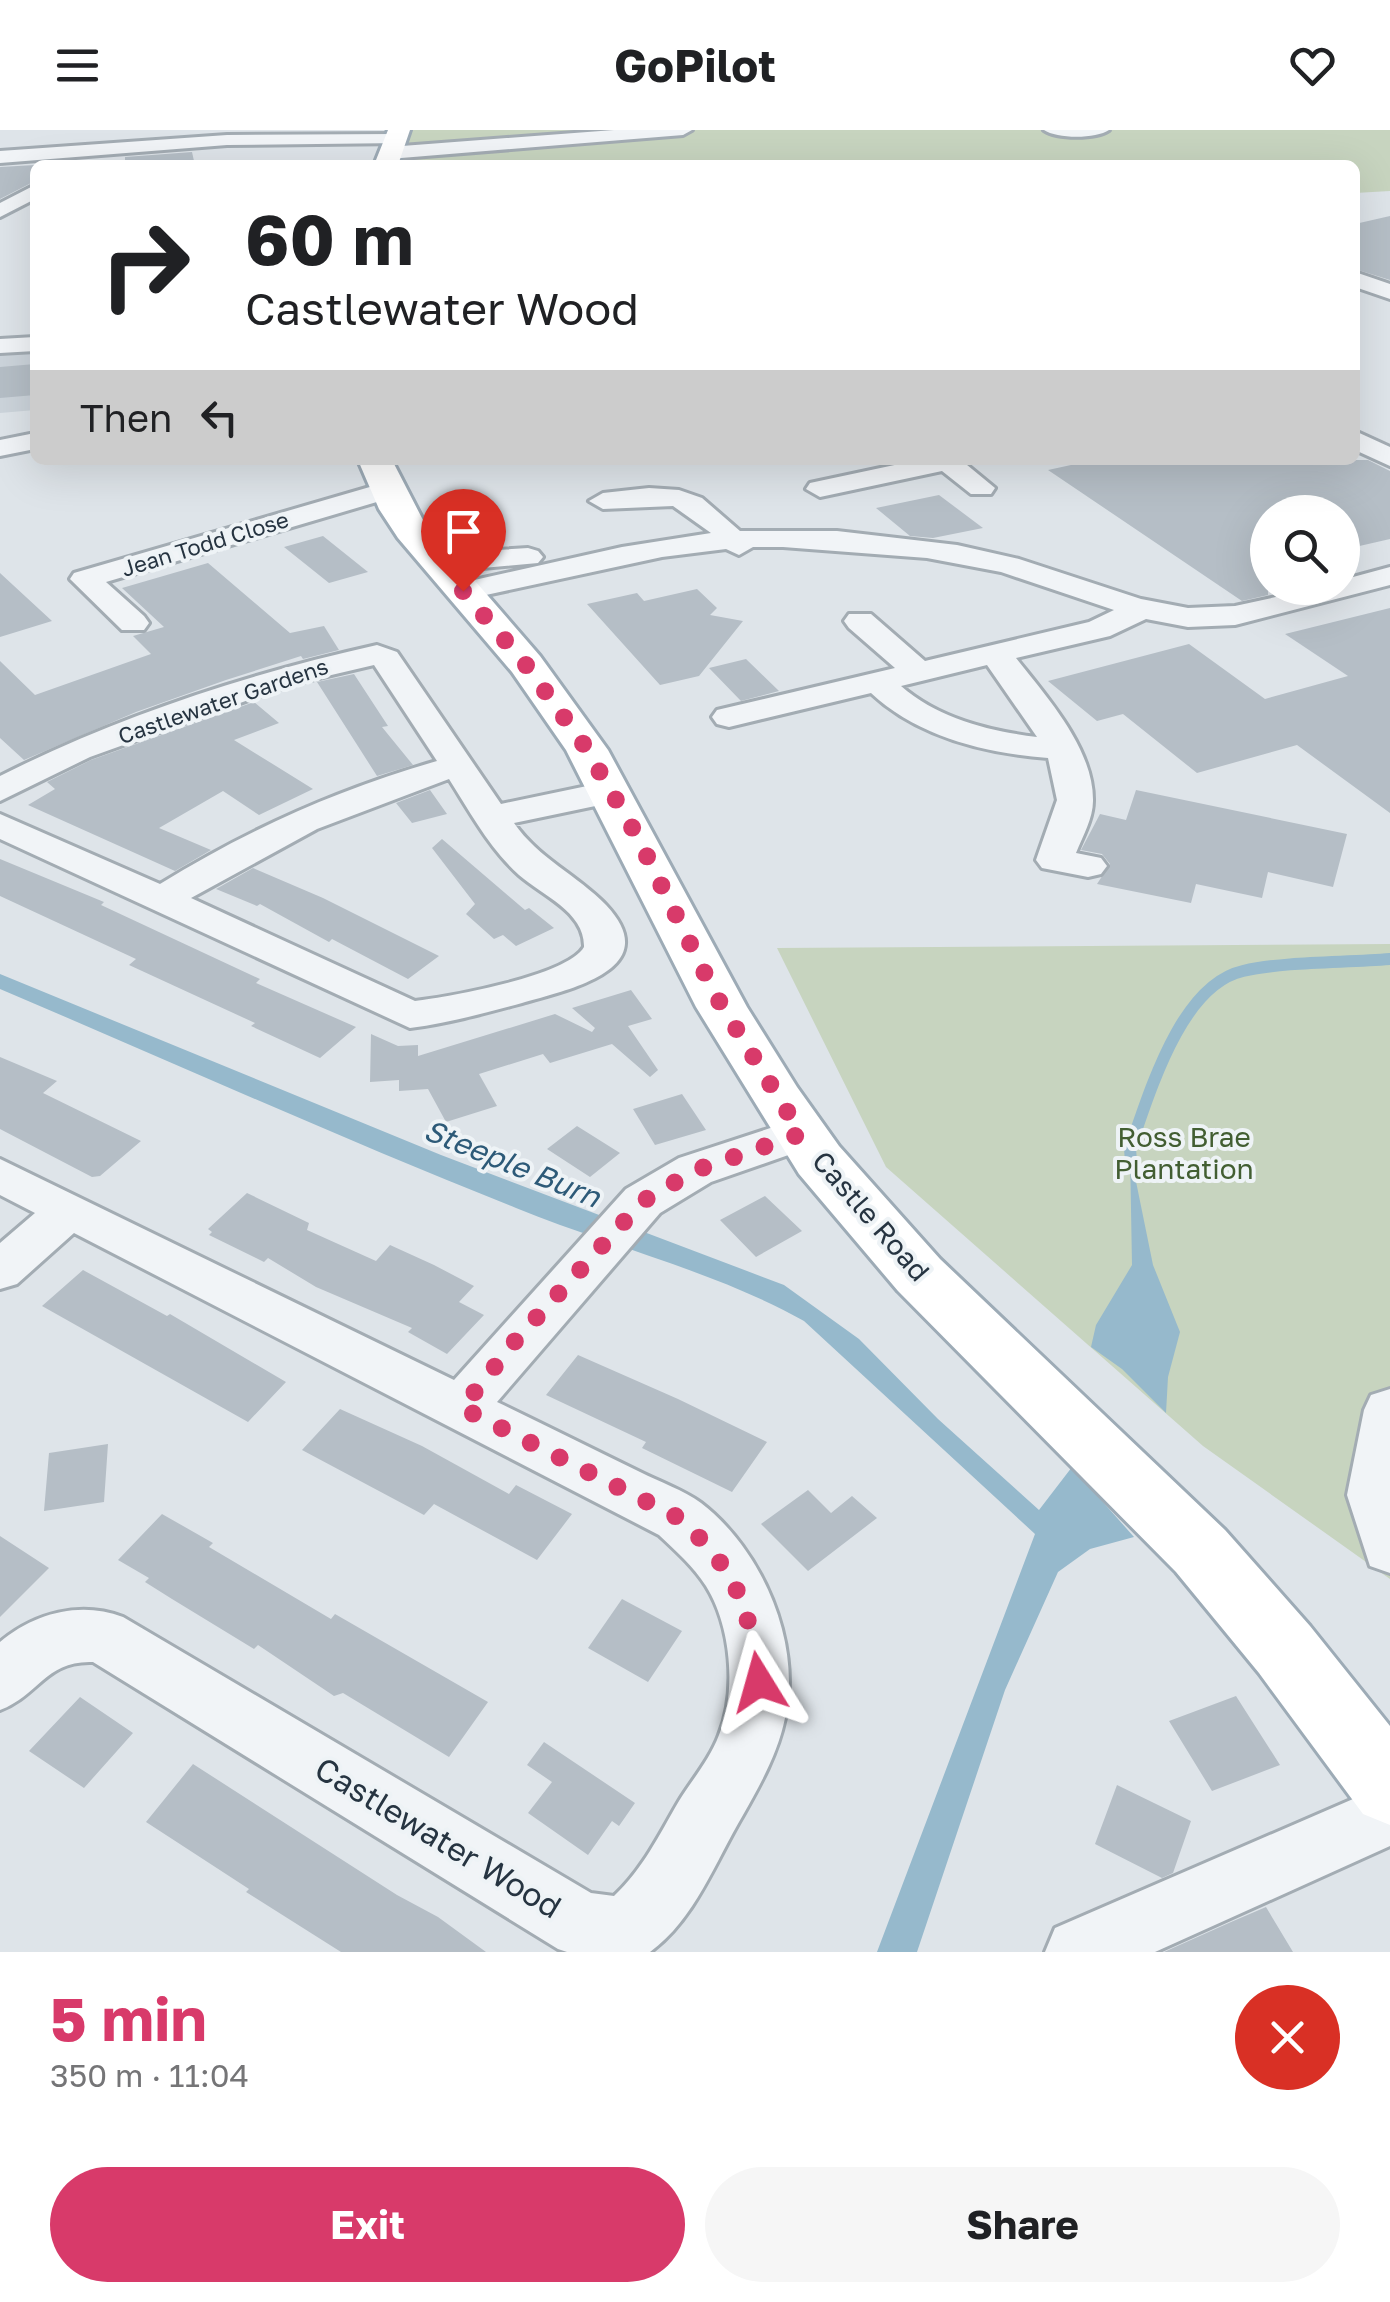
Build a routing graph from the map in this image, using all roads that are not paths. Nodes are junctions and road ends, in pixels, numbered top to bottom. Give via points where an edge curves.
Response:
1 (683, 130) edge
2 (1053, 130) edge
3 (1100, 130) edge
4 (219, 136) edge
5 (357, 142) edge
6 (392, 147) edge
7 (0, 157) edge
8 (455, 158) edge
9 (30, 194) edge
10 (0, 212) edge
11 (1360, 281) edge
12 (1390, 292) edge
13 (30, 344) edge
14 (0, 346) edge
15 (30, 420) edge
16 (0, 422) edge
17 (30, 442) edge
18 (1360, 442) edge
19 (0, 448) edge
20 (1390, 458) edge
21 (827, 465) edge
22 (933, 465) edge
23 (951, 465) edge
24 (381, 475) edge
25 (982, 488) dead end
26 (820, 489) junction
27 (603, 501) dead end
28 (755, 540) junction
29 (1390, 576) edge
30 (458, 586) junction
31 (1146, 608) junction
32 (860, 621) dead end
33 (133, 623) dead end
34 (996, 655) junction
35 (919, 672) junction
36 (877, 681) junction
37 (729, 716) dead end
38 (1059, 749) junction
39 (457, 766) junction
40 (0, 790) edge
41 (612, 792) junction
42 (492, 817) junction
43 (0, 826) edge
44 (1088, 866) dead end
45 (162, 900) junction
46 (801, 1134) junction
47 (0, 1175) edge
48 (70, 1210) junction
49 (0, 1271) edge
50 (462, 1408) junction
51 (1390, 1410) edge
52 (1390, 1549) edge
53 (0, 1682) edge
54 (1390, 1787) edge
55 (1390, 1814) edge
56 (1079, 1952) edge

1 - 8 street
2 - 3 street
4 - 5 street
4 - 7 street
5 - 6 street
6 - 8 street
9 - 10 street
11 - 12 street
13 - 14 street
15 - 16 street
17 - 19 street
18 - 20 street
21 - 26 street
22 - 26 street
23 - 25 street
24 - 30 main road, Castle Road via 411,530
24 - 33 street, Jean Todd Close via 85,580
26 - 28 street via 806,515
27 - 28 street via 677,496
28 - 30 street
28 - 30 street
28 - 31 street via 965,556
29 - 31 street via 1212,618
30 - 41 main road, Castle Road via 526,665
31 - 34 street via 1099,629
32 - 35 street
34 - 35 street
34 - 38 street
35 - 36 street
36 - 37 street
36 - 38 street via 939,723
38 - 44 street via 1074,774 1076,803 1054,860
39 - 40 street, Castlewater Gardens via 386,659 367,654 283,676 78,750
39 - 42 street, Castlewater Gardens
39 - 45 street via 344,802 222,860
41 - 42 street
41 - 46 main road, Castle Road via 694,956
42 - 45 street, Castlewater Gardens via 530,865 592,913 604,932 598,960 580,973 448,1010 410,1014
43 - 45 street, Castlewater Gardens
46 - 50 street via 696,1170 630,1213
46 - 54 main road, Castle Road via 960,1316 1173,1522 1278,1640
47 - 48 street, Castlewater Wood
48 - 49 street
48 - 50 street, Castlewater Wood
50 - 53 street, Castlewater Wood via 679,1518 714,1550 753,1633 759,1682 750,1738 663,1894 623,1931 582,1925 102,1636 70,1633 27,1653
51 - 52 street via 1374,1496
55 - 56 street

